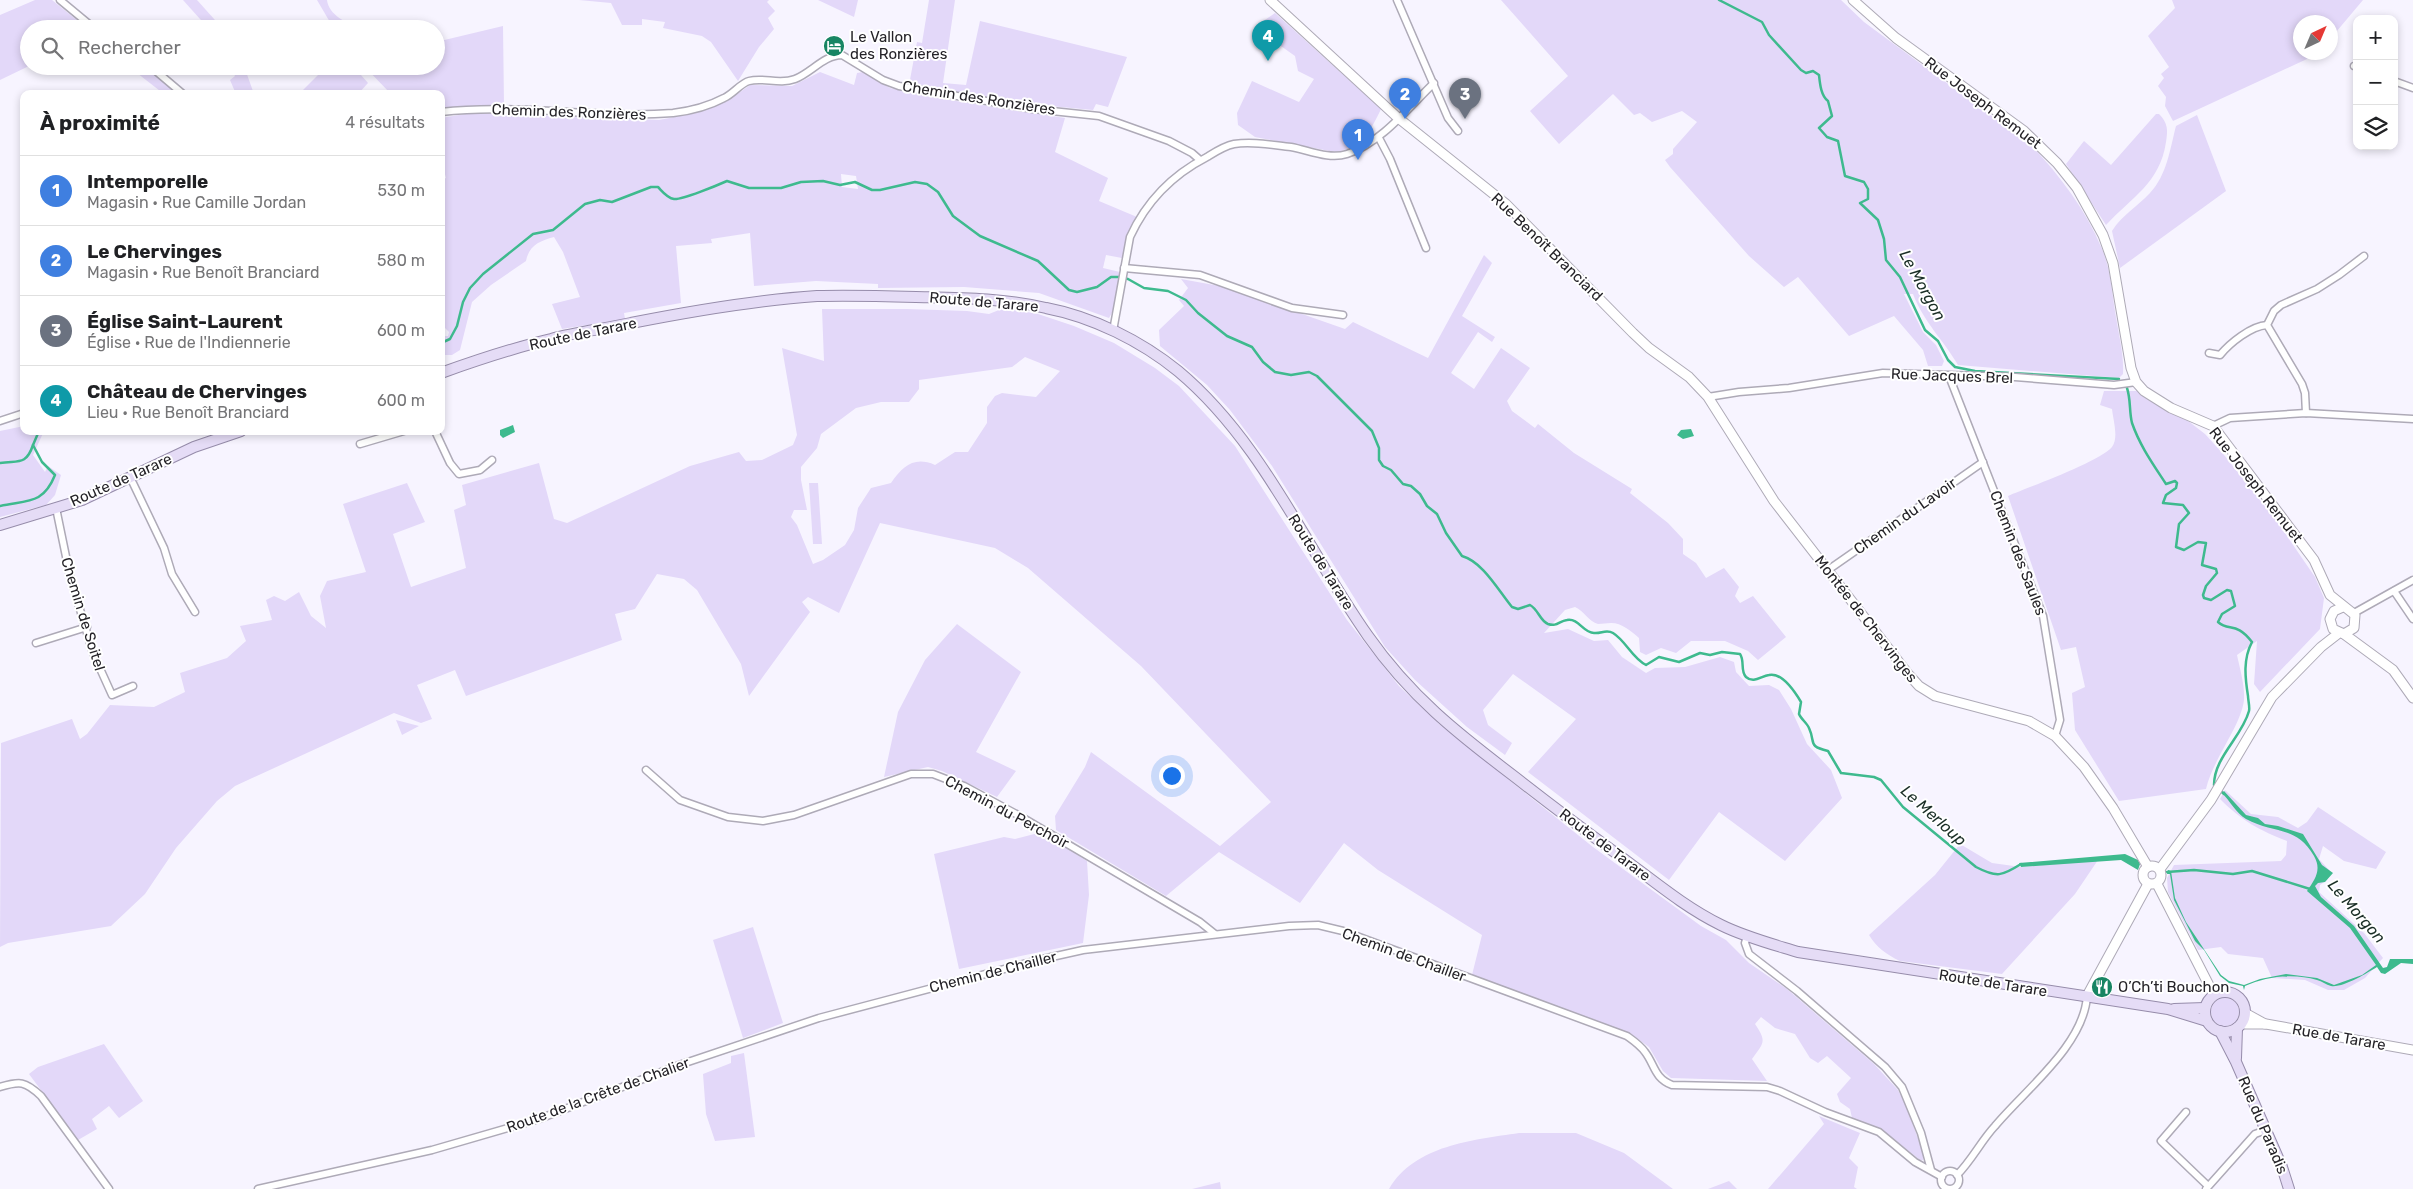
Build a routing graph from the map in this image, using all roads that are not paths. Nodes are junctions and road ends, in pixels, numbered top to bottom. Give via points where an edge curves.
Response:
1 (60, 0) edge
2 (1270, 0) edge
3 (1397, 0) edge
4 (1853, 0) edge
5 (84, 20) edge
6 (161, 75) edge
7 (2398, 82) edge
8 (1434, 83) junction
9 (2413, 88) edge
10 (178, 90) edge
11 (445, 112) edge
12 (1398, 117) junction
13 (1458, 131) dead end
14 (1379, 138) junction
15 (1200, 160) junction
16 (1426, 248) dead end
17 (2364, 256) dead end
18 (1123, 270) junction
19 (1342, 315) dead end
20 (2267, 325) junction
21 (1113, 331) junction
22 (2209, 353) dead end
23 (445, 372) edge
24 (1949, 376) junction
25 (2136, 382) junction
26 (1708, 397) junction
27 (2306, 413) junction
28 (20, 414) edge
29 (2413, 419) edge
30 (0, 421) edge
31 (2213, 426) junction
32 (229, 435) edge
33 (390, 435) edge
34 (437, 435) edge
35 (360, 444) dead end
36 (492, 460) dead end
37 (1983, 462) junction
38 (131, 479) junction
39 (56, 508) junction
40 (0, 525) edge
41 (1828, 570) junction
42 (2413, 580) edge
43 (2394, 592) junction
44 (2330, 595) junction
45 (2343, 607) junction
46 (195, 612) dead end
47 (2354, 612) junction
48 (2331, 616) junction
49 (2413, 619) edge
50 (2356, 624) junction
51 (86, 627) junction
52 (2342, 634) junction
53 (36, 643) dead end
54 (2320, 647) junction
55 (2370, 651) junction
56 (133, 686) dead end
57 (2413, 698) edge
58 (2055, 736) junction
59 (646, 770) dead end
60 (2148, 867) junction
61 (2160, 869) junction
62 (2153, 884) junction
63 (1216, 934) junction
64 (1747, 936) junction
65 (2214, 995) junction
66 (2087, 996) junction
67 (2205, 1008) junction
68 (2168, 1009) junction
69 (2245, 1013) junction
70 (819, 1018) joint
71 (2207, 1021) junction
72 (2266, 1024) junction
73 (2239, 1026) junction
74 (2220, 1031) junction
75 (2413, 1050) edge
76 (2236, 1062) junction
77 (0, 1087) edge
78 (2186, 1112) dead end
79 (2266, 1130) junction
80 (1931, 1170) junction
81 (1957, 1175) junction
82 (1942, 1177) junction
83 (1942, 1187) edge
84 (2207, 1187) edge
85 (1958, 1188) edge
86 (109, 1189) edge
87 (258, 1189) edge
88 (2289, 1189) edge

1 - 5 street
2 - 12 street, Rue Benoît Branciard
3 - 8 street
4 - 25 street, Rue Joseph Remuet via 1896,38 2024,131 2057,162 2077,188 2103,235 2113,263
6 - 10 street
7 - 9 street
8 - 12 street
8 - 13 street via 1448,118
11 - 15 street, Chemin des Ronzières via 482,109 673,113 724,98 746,81 785,82 796,79 829,58 842,55 899,86 1033,110 1099,116 1169,141
12 - 14 street
12 - 26 street, Rue Benoît Branciard via 1506,204 1633,333 1689,376
14 - 15 street via 1337,156 1249,142 1222,148
14 - 16 street
15 - 18 street via 1177,174 1144,212 1130,238
17 - 20 street via 2317,289 2281,305
18 - 19 street via 1200,275 1292,308
18 - 21 street
20 - 22 street via 2260,325 2220,354
20 - 27 street via 2302,384
21 - 23 main road, Route de Tarare via 1045,307 992,300 818,296 765,300 563,336
21 - 64 main road, Route de Tarare via 1160,358 1218,410 1245,443 1386,662 1426,706 1584,830 1694,910
24 - 25 street, Rue Jacques Brel via 2114,385
24 - 26 street, Rue Jacques Brel via 1883,373
24 - 37 street, Chemin des Saules
25 - 31 street, Rue Joseph Remuet via 2171,408
26 - 41 street, Montée de Chervinges via 1774,501
27 - 29 street
27 - 31 street via 2230,418
28 - 30 street
31 - 44 street, Rue Joseph Remuet via 2314,560
32 - 38 main road, Route de Tarare via 194,447
33 - 35 street
34 - 36 street via 459,474 480,470
37 - 41 street, Chemin du Lavoir
37 - 58 street, Chemin des Saules via 2043,616 2060,720
38 - 39 main road, Route de Tarare
38 - 46 street via 164,548 172,574
39 - 40 main road, Route de Tarare
39 - 51 street, Chemin de Soitel via 70,576
41 - 58 street, Montée de Chervinges via 1895,658 1924,689 1954,702 2029,722
42 - 43 street
43 - 47 street
43 - 49 street
44 - 45 street, Rue Joseph Remuet
44 - 48 street
45 - 47 street
45 - 48 street
47 - 50 street
48 - 52 street via 2332,629
48 - 54 street
50 - 52 street via 2352,631
50 - 55 street
51 - 53 street
51 - 56 street, Chemin de Soitel via 93,653 112,695
52 - 54 street
52 - 55 street
54 - 61 street via 2272,696 2211,800
55 - 57 street via 2393,670
58 - 60 street, Montée de Chervinges via 2084,766
59 - 63 street, Chemin du Perchoir via 680,800 728,818 763,821 794,815 911,774 933,774 964,786 1039,827
60 - 61 street
60 - 62 street via 2143,876
61 - 62 street via 2162,876
62 - 65 street
62 - 66 street
63 - 70 street, Chemin de Chailler via 1083,950
63 - 80 street, Chemin de Chailler via 1318,925 1342,931 1626,1036 1645,1050 1653,1070 1664,1082 1672,1085 1767,1087 1780,1091 1879,1132 1915,1162
64 - 66 main road, Route de Tarare via 1798,952
64 - 80 street via 1745,943 1749,954 1885,1067 1902,1087 1921,1132
65 - 67 main road
65 - 69 main road via 2222,992 2233,994 2241,1001
66 - 68 main road, Route de Tarare
66 - 81 street via 2067,1047 2018,1098
67 - 68 main road, Route de Tarare
67 - 71 main road
68 - 71 main road, Route de Tarare
69 - 72 street, Rue de Tarare
69 - 73 main road
70 - 87 street, Route de la Crête de Chalier via 682,1064 540,1119 432,1150
71 - 74 main road
72 - 73 street, Rue de Tarare
72 - 75 street, Rue de Tarare
73 - 74 main road via 2231,1031
73 - 76 main road, Rue du Paradis
74 - 76 main road, Rue du Paradis
76 - 79 main road, Rue du Paradis
77 - 86 street via 20,1082 41,1096
78 - 84 street via 2161,1141
79 - 84 street via 2255,1134
79 - 88 main road, Rue du Paradis
80 - 82 street, Chemin de Chailler
81 - 82 street via 1951,1171
81 - 85 street
82 - 83 street
83 - 85 street

